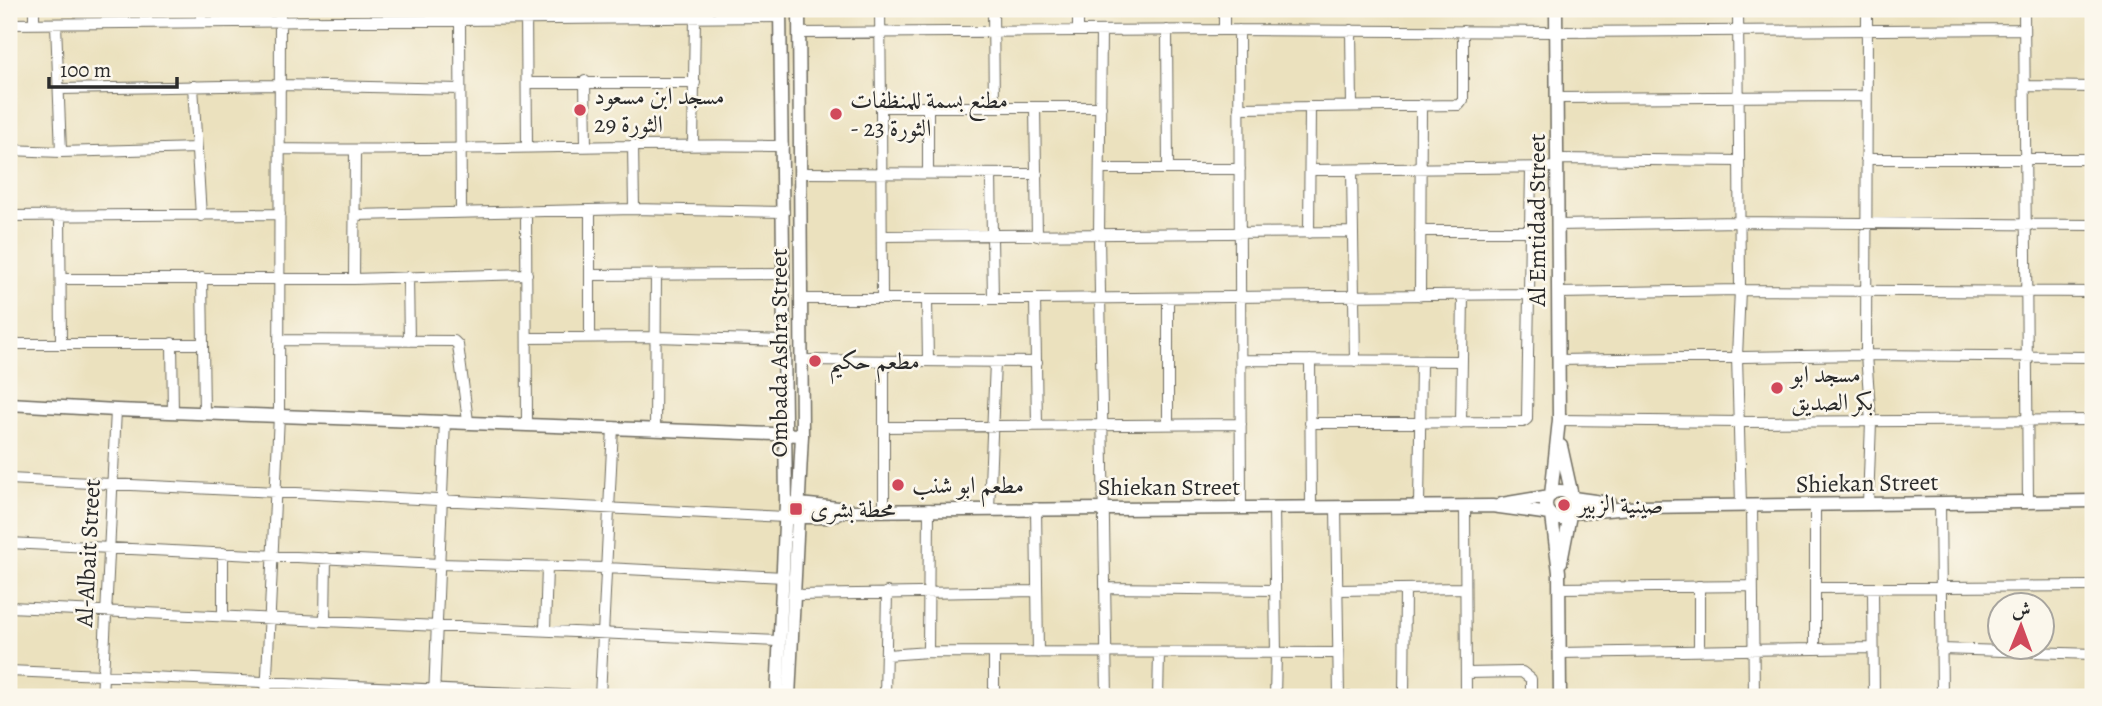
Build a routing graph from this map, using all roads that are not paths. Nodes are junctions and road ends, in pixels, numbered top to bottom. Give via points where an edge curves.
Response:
1 (34, 9) edge
2 (201, 9) edge
3 (280, 9) edge
4 (352, 9) edge
5 (799, 9) edge
6 (880, 9) edge
7 (993, 9) edge
8 (1078, 9) edge
9 (1224, 9) edge
10 (1556, 9) edge
11 (1738, 9) edge
12 (1867, 9) edge
13 (2024, 9) edge
14 (780, 13) edge
15 (526, 14) edge
16 (591, 14) edge
17 (695, 18) junction
18 (280, 21) junction
19 (460, 21) junction
20 (201, 22) junction
21 (352, 22) junction
22 (9, 24) edge
23 (34, 24) junction
24 (56, 24) junction
25 (2024, 29) junction
26 (1167, 30) junction
27 (1224, 30) junction
28 (1239, 30) junction
29 (1351, 30) junction
30 (1867, 30) junction
31 (1078, 31) junction
32 (1101, 31) junction
33 (1738, 31) junction
34 (993, 32) junction
35 (1463, 32) junction
36 (1556, 32) junction
37 (799, 33) junction
38 (880, 33) junction
39 (585, 81) junction
40 (527, 83) junction
41 (695, 83) junction
42 (280, 85) junction
43 (193, 86) junction
44 (2025, 86) junction
45 (2093, 87) edge
46 (60, 89) junction
47 (460, 89) junction
48 (1866, 96) junction
49 (1739, 97) junction
50 (1557, 99) junction
51 (1421, 105) junction
52 (1352, 106) junction
53 (881, 107) junction
54 (928, 107) junction
55 (994, 107) junction
56 (1035, 107) junction
57 (1101, 107) junction
58 (1310, 107) junction
59 (1239, 108) junction
60 (693, 144) junction
61 (633, 145) junction
62 (586, 146) junction
63 (783, 146) junction
64 (527, 147) junction
65 (197, 148) junction
66 (461, 148) junction
67 (279, 149) junction
68 (9, 150) edge
69 (355, 150) junction
70 (61, 152) junction
71 (1866, 159) junction
72 (2024, 159) junction
73 (2093, 159) edge
74 (1740, 161) junction
75 (1558, 163) junction
76 (1168, 168) junction
77 (1531, 168) junction
78 (1100, 169) junction
79 (1240, 169) junction
80 (1420, 169) junction
81 (1310, 170) junction
82 (1352, 170) junction
83 (801, 173) junction
84 (881, 173) junction
85 (928, 173) junction
86 (991, 174) junction
87 (1037, 174) junction
88 (783, 191) junction
89 (800, 191) junction
90 (634, 209) junction
91 (526, 211) junction
92 (590, 211) junction
93 (783, 212) junction
94 (461, 213) junction
95 (279, 214) junction
96 (355, 215) junction
97 (9, 216) edge
98 (60, 216) junction
99 (201, 216) junction
100 (1740, 222) junction
101 (1865, 223) junction
102 (2027, 224) junction
103 (1557, 225) junction
104 (2093, 225) edge
105 (1420, 231) junction
106 (1530, 231) junction
107 (1352, 232) junction
108 (1240, 233) junction
109 (1309, 233) junction
110 (1099, 234) junction
111 (882, 236) junction
112 (992, 236) junction
113 (1037, 236) junction
114 (527, 274) junction
115 (656, 274) junction
116 (784, 274) junction
117 (590, 275) junction
118 (408, 277) junction
119 (202, 278) junction
120 (61, 279) junction
121 (279, 279) junction
122 (354, 279) junction
123 (1740, 290) junction
124 (1866, 290) junction
125 (2026, 292) junction
126 (2093, 292) edge
127 (1558, 293) junction
128 (1530, 294) junction
129 (1463, 295) junction
130 (1420, 296) junction
131 (1240, 297) junction
132 (1353, 297) junction
133 (882, 298) junction
134 (1101, 298) junction
135 (1168, 298) junction
136 (800, 299) junction
137 (993, 299) junction
138 (1035, 299) junction
139 (928, 300) junction
140 (590, 337) junction
141 (657, 337) junction
142 (527, 338) junction
143 (279, 340) junction
144 (409, 341) junction
145 (784, 341) junction
146 (61, 343) junction
147 (172, 343) junction
148 (9, 344) edge
149 (202, 344) junction
150 (1866, 355) junction
151 (1737, 356) junction
152 (2093, 356) edge
153 (2026, 358) junction
154 (802, 360) junction
155 (1241, 360) junction
156 (1310, 360) junction
157 (1558, 360) junction
158 (884, 361) junction
159 (928, 361) junction
160 (1355, 361) junction
161 (1462, 361) junction
162 (995, 362) junction
163 (1037, 362) junction
164 (1420, 362) junction
165 (9, 404) edge
166 (116, 410) junction
167 (173, 412) junction
168 (204, 413) junction
169 (279, 415) junction
170 (445, 420) junction
171 (2093, 420) edge
172 (468, 421) junction
173 (2028, 421) junction
174 (1739, 422) junction
175 (1871, 422) junction
176 (1310, 423) junction
177 (1420, 423) junction
178 (1461, 423) junction
179 (527, 424) junction
180 (1241, 424) junction
181 (1168, 425) junction
182 (1037, 426) junction
183 (1103, 426) junction
184 (1559, 426) junction
185 (613, 427) junction
186 (884, 427) junction
187 (993, 427) junction
188 (655, 429) junction
189 (785, 435) junction
190 (802, 435) junction
191 (9, 479) edge
192 (112, 484) junction
193 (276, 492) junction
194 (1550, 495) junction
195 (1572, 497) junction
196 (442, 500) junction
197 (2093, 501) edge
198 (2028, 502) junction
199 (786, 503) junction
200 (1868, 503) junction
201 (1940, 503) junction
202 (1815, 504) junction
203 (1746, 505) junction
204 (1419, 506) junction
205 (1465, 506) junction
206 (1492, 506) junction
207 (1241, 507) junction
208 (1274, 507) junction
209 (1311, 507) junction
210 (1336, 507) junction
211 (1641, 507) junction
212 (610, 508) junction
213 (1036, 508) junction
214 (1105, 508) junction
215 (884, 509) junction
216 (929, 509) junction
217 (989, 509) junction
218 (799, 510) junction
219 (1571, 514) junction
220 (1551, 515) junction
221 (785, 517) junction
222 (9, 543) edge
223 (109, 547) junction
224 (223, 554) junction
225 (273, 556) junction
226 (326, 558) junction
227 (439, 564) junction
228 (547, 567) junction
229 (606, 568) junction
230 (1559, 572) junction
231 (784, 577) junction
232 (1699, 586) junction
233 (1752, 586) junction
234 (2093, 586) edge
235 (1106, 588) junction
236 (1465, 588) junction
237 (1559, 588) junction
238 (1816, 588) junction
239 (1873, 588) junction
240 (1941, 588) junction
241 (1405, 589) junction
242 (1275, 590) junction
243 (1338, 590) junction
244 (1036, 591) junction
245 (887, 592) junction
246 (929, 592) junction
247 (796, 595) junction
248 (9, 607) edge
249 (106, 611) junction
250 (222, 616) junction
251 (269, 618) junction
252 (325, 621) junction
253 (436, 626) junction
254 (545, 630) junction
255 (603, 633) junction
256 (779, 641) junction
257 (1873, 648) junction
258 (1815, 649) junction
259 (1941, 649) junction
260 (1753, 650) junction
261 (1699, 651) junction
262 (928, 652) junction
263 (994, 653) junction
264 (1038, 653) junction
265 (1106, 653) junction
266 (1159, 653) junction
267 (1276, 653) junction
268 (1338, 653) junction
269 (1559, 653) junction
270 (887, 654) junction
271 (2093, 654) edge
272 (9, 671) edge
273 (1466, 673) junction
274 (102, 675) junction
275 (266, 682) junction
276 (434, 694) edge
277 (102, 697) edge
278 (266, 697) edge
279 (600, 697) edge
280 (607, 697) edge
281 (777, 697) edge
282 (789, 697) edge
283 (886, 697) edge
284 (994, 697) edge
285 (1107, 697) edge
286 (1158, 697) edge
287 (1275, 697) edge
288 (1339, 697) edge
289 (1466, 697) edge
290 (1531, 697) edge
291 (1560, 697) edge
292 (1754, 697) edge
293 (1874, 697) edge
294 (1942, 697) edge

1 - 23 street
2 - 20 street
3 - 18 street
4 - 21 street
5 - 37 street, Ombada Ashra Street
6 - 38 street
7 - 34 street
8 - 31 street
9 - 27 street
10 - 36 street, Al Emtidad Street
11 - 33 street
12 - 30 street
13 - 25 street
14 - 17 street
14 - 63 street, Ombada Ashra Street
15 - 16 street
15 - 19 street
15 - 40 street
16 - 17 street
17 - 41 street
18 - 20 street
18 - 21 street
18 - 42 street
19 - 21 street
19 - 47 street
20 - 24 street
22 - 23 street
23 - 24 street
24 - 46 street
25 - 30 street
25 - 44 street
26 - 27 street
26 - 32 street
26 - 76 street
27 - 28 street
28 - 29 street
28 - 59 street
29 - 35 street
29 - 52 street
30 - 33 street
30 - 48 street
31 - 32 street
31 - 34 street
32 - 57 street
33 - 36 street
33 - 49 street
34 - 38 street
34 - 55 street
35 - 36 street
35 - 51 street via 1462,103
36 - 50 street, Al Emtidad Street
37 - 38 street
37 - 83 street, Ombada Ashra Street
38 - 53 street
39 - 40 street
39 - 41 street
39 - 62 street
40 - 64 street
41 - 60 street
42 - 43 street
42 - 47 street
42 - 67 street
43 - 46 street
43 - 65 street
44 - 45 street
44 - 72 street
46 - 70 street
47 - 66 street
48 - 49 street
48 - 71 street
49 - 50 street
49 - 74 street
50 - 75 street, Al Emtidad Street
51 - 52 street
51 - 80 street
52 - 58 street
53 - 54 street
53 - 84 street
54 - 55 street
54 - 85 street
55 - 56 street
56 - 57 street
56 - 87 street
57 - 78 street
58 - 59 street
58 - 81 street
59 - 79 street
60 - 61 street
60 - 63 street
61 - 62 street
61 - 90 street
62 - 64 street
63 - 88 street, Ombada Ashra Street
64 - 66 street
65 - 70 street
65 - 99 street
66 - 69 street
66 - 94 street
67 - 69 street
67 - 95 street
68 - 70 street
69 - 96 street
71 - 72 street
71 - 101 street
72 - 73 street
72 - 102 street
74 - 75 street
74 - 100 street
75 - 77 street
75 - 103 street, Al Emtidad Street
76 - 78 street
76 - 79 street
77 - 80 street
77 - 106 street
78 - 110 street
79 - 108 street
80 - 82 street
80 - 105 street
81 - 82 street
81 - 109 street
82 - 107 street
83 - 84 street
83 - 89 street, Ombada Ashra Street
84 - 85 street
84 - 111 street
85 - 86 street
86 - 87 street
86 - 112 street
87 - 113 street
88 - 89 street
88 - 93 street, Ombada Ashra Street
89 - 136 street, Ombada Ashra Street
90 - 92 street
90 - 93 street
91 - 92 street
91 - 94 street
91 - 114 street
92 - 117 street
93 - 116 street, Ombada Ashra Street
94 - 96 street
95 - 99 street
95 - 121 street
96 - 122 street
97 - 98 street
98 - 99 street
98 - 120 street
100 - 101 street
100 - 103 street
100 - 123 street
101 - 102 street
101 - 124 street
102 - 104 street
102 - 125 street
103 - 127 street, Al Emtidad Street
105 - 106 street
105 - 130 street
106 - 128 street
107 - 109 street
107 - 132 street
108 - 109 street
108 - 110 street
108 - 131 street
110 - 113 street
110 - 134 street
111 - 112 street
111 - 133 street
112 - 113 street
112 - 137 street
114 - 118 street
114 - 142 street
115 - 116 street
115 - 117 street
115 - 141 street
116 - 145 street, Ombada Ashra Street
117 - 140 street
118 - 122 street
118 - 144 street
119 - 120 street
119 - 121 street
119 - 149 street
120 - 146 street
121 - 122 street
121 - 143 street
123 - 124 street
123 - 127 street
123 - 151 street
124 - 125 street
124 - 150 street
125 - 126 street
125 - 153 street
127 - 157 street, Al Emtidad Street
128 - 129 street
128 - 178 street via 1527,419
129 - 130 street
129 - 161 street
130 - 132 street
131 - 132 street
131 - 135 street
131 - 155 street
132 - 160 street
133 - 136 street
133 - 139 street
134 - 135 street
134 - 138 street
134 - 183 street
135 - 181 street
136 - 154 street, Ombada Ashra Street
137 - 138 street
137 - 139 street
138 - 163 street
139 - 159 street
140 - 141 street
140 - 142 street
141 - 145 street
141 - 188 street
142 - 179 street
143 - 144 street
143 - 169 street
144 - 172 street via 454,341 458,345
145 - 189 street, Ombada Ashra Street
146 - 147 street
146 - 148 street
147 - 149 street
147 - 167 street
149 - 168 street
150 - 151 street
150 - 153 street
150 - 175 street
151 - 157 street
151 - 174 street
152 - 153 street
153 - 173 street
154 - 158 street
154 - 190 street, Ombada Ashra Street
155 - 156 street
155 - 180 street
156 - 160 street
156 - 176 street
157 - 184 street, Al Emtidad Street
158 - 159 street
158 - 186 street
159 - 162 street
160 - 164 street
161 - 164 street
161 - 178 street
162 - 163 street
162 - 187 street
163 - 182 street
164 - 177 street
165 - 166 street
166 - 167 street
166 - 192 street, Al-Albait Street
167 - 168 street
168 - 169 street
169 - 170 street
169 - 193 street
170 - 172 street
170 - 196 street
171 - 173 street
172 - 179 street
173 - 175 street
173 - 198 street
174 - 175 street
174 - 184 street
174 - 203 street
175 - 200 street
176 - 177 street
176 - 209 street
177 - 178 street
177 - 204 street
179 - 185 street
180 - 181 street
180 - 207 street
181 - 183 street
182 - 183 street
182 - 187 street
183 - 214 street
184 - 194 street
184 - 195 street
185 - 188 street
185 - 212 street
186 - 187 street
186 - 215 street
187 - 217 street
188 - 189 street
189 - 190 street
189 - 199 street, Ombada Ashra Street
190 - 218 street, Ombada Ashra Street
191 - 192 street
192 - 193 street
192 - 223 street, Al-Albait Street
193 - 196 street
193 - 225 street
194 - 195 street via 1561,491
194 - 206 street, Shiekan Street
194 - 220 street via 1546,503
195 - 211 street, Shiekan Street
195 - 219 street
196 - 212 street
196 - 227 street
197 - 198 street, Shiekan Street
198 - 201 street, Shiekan Street
199 - 218 street, Shiekan Street
199 - 221 street, Ombada Ashra Street
200 - 201 street, Shiekan Street
200 - 202 street, Shiekan Street
201 - 240 street
202 - 203 street, Shiekan Street
202 - 238 street
203 - 211 street, Shiekan Street
203 - 233 street
204 - 205 street, Shiekan Street
204 - 210 street, Shiekan Street
205 - 206 street, Shiekan Street
205 - 236 street
206 - 220 street, Shiekan Street
207 - 208 street, Shiekan Street
207 - 214 street, Shiekan Street
208 - 209 street, Shiekan Street
208 - 242 street
209 - 210 street, Shiekan Street
210 - 243 street
211 - 219 street, Shiekan Street
212 - 221 street
212 - 229 street
213 - 214 street, Shiekan Street
213 - 217 street, Shiekan Street
213 - 244 street
214 - 235 street
215 - 216 street, Shiekan Street
215 - 218 street, Shiekan Street via 827,517
216 - 217 street, Shiekan Street
216 - 246 street
218 - 221 street, Shiekan Street
218 - 247 street, Ombada Ashra Street
219 - 220 street via 1559,519
219 - 230 street
220 - 230 street
221 - 231 street, Ombada Ashra Street
222 - 223 street
223 - 224 street
223 - 249 street, Al-Albait Street
224 - 225 street
224 - 250 street
225 - 226 street
225 - 251 street
226 - 227 street
226 - 252 street
227 - 228 street
227 - 253 street
228 - 229 street
228 - 254 street
229 - 231 street
229 - 255 street
230 - 237 street
231 - 256 street, Ombada Ashra Street
232 - 233 street
232 - 237 street
232 - 261 street
233 - 260 street
234 - 240 street
235 - 242 street
235 - 265 street
236 - 241 street
236 - 273 street
237 - 269 street
238 - 239 street
238 - 258 street
239 - 240 street
239 - 257 street
240 - 259 street
241 - 243 street
241 - 288 street via 1404,697
242 - 267 street
243 - 268 street
244 - 246 street
244 - 264 street
245 - 246 street
245 - 247 street
245 - 270 street
246 - 262 street
247 - 282 street, Ombada Ashra Street
248 - 249 street
249 - 250 street
249 - 274 street, Al-Albait Street
250 - 251 street
251 - 252 street
251 - 275 street
252 - 253 street
253 - 254 street
253 - 276 street
254 - 255 street
255 - 256 street
255 - 279 street
256 - 281 street, Ombada Ashra Street
257 - 258 street
257 - 293 street
258 - 260 street
259 - 271 street
259 - 294 street
260 - 261 street
260 - 292 street
261 - 269 street
262 - 263 street
262 - 270 street
263 - 264 street
263 - 284 street
264 - 265 street
265 - 266 street
265 - 285 street
266 - 267 street
266 - 286 street
267 - 268 street
267 - 287 street
268 - 288 street
269 - 291 street
270 - 283 street
272 - 274 street
273 - 289 street
273 - 290 street via 1522,672 1531,679
274 - 275 street
274 - 277 street, Al-Albait Street
275 - 276 street
275 - 278 street
276 - 279 street
279 - 280 street

